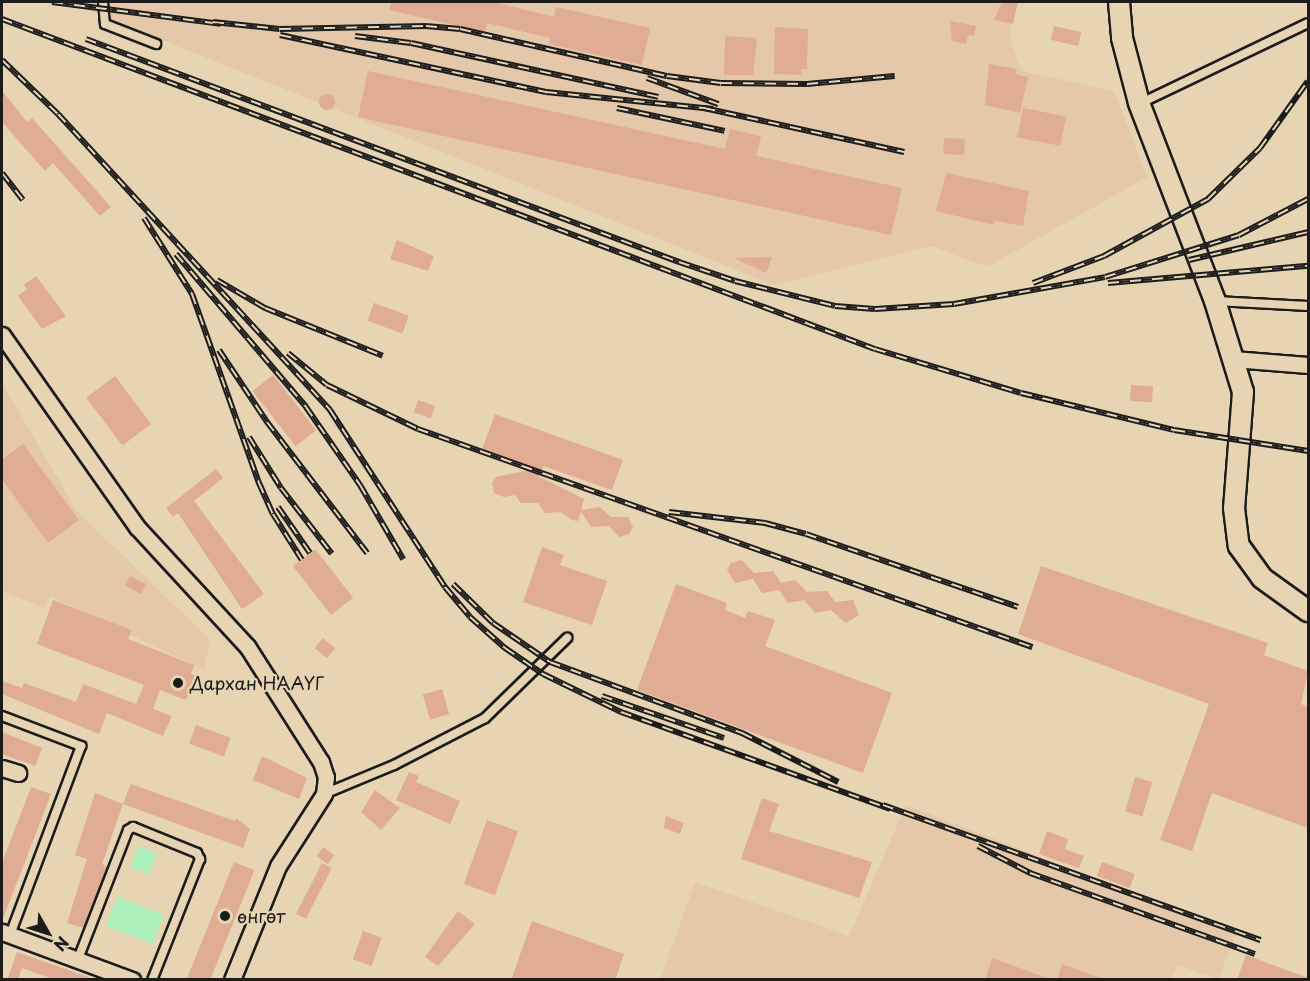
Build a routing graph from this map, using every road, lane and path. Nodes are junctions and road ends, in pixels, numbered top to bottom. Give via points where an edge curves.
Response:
1 (103, 2) edge
2 (1119, 2) edge
3 (1308, 23) edge
4 (156, 44) dead end
5 (1139, 103) junction
6 (1215, 301) junction
7 (1308, 306) edge
8 (2, 335) edge
9 (1233, 359) junction
10 (1308, 364) edge
11 (1308, 611) edge
12 (567, 639) dead end
13 (2, 716) edge
14 (2, 768) edge
15 (18, 773) dead end
16 (324, 794) junction
17 (6, 934) edge
18 (78, 959) junction
19 (132, 980) edge
20 (152, 980) edge
21 (232, 980) edge

1 - 4 lane via 105,24
2 - 5 street via 1122,38
3 - 5 lane
5 - 6 street
6 - 7 lane
6 - 9 street
8 - 16 street via 137,527 247,646 321,762 326,777
9 - 10 street
9 - 11 street via 1243,392 1234,508 1239,546 1262,578
12 - 16 lane via 485,718 404,760
13 - 17 lane via 81,746
14 - 15 street
16 - 21 street via 278,866
17 - 18 street
18 - 19 street
18 - 20 lane via 128,830 134,827 198,853 200,859

